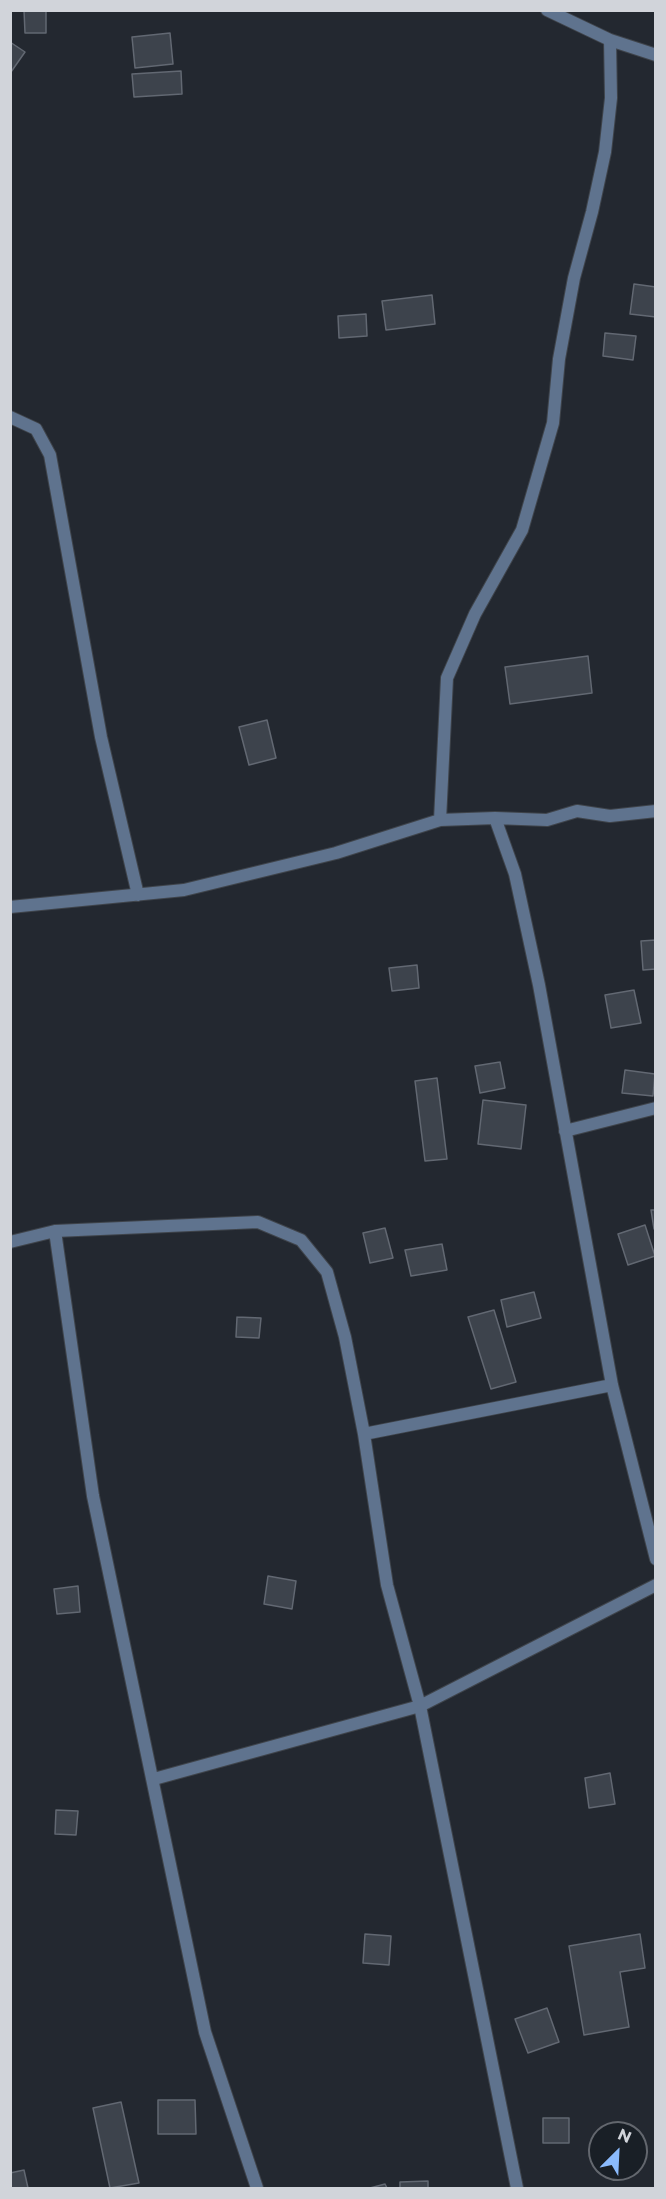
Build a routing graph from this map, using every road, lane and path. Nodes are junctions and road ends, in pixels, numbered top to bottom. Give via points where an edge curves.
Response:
1 (547, 10) edge
2 (610, 40) junction
3 (656, 55) edge
4 (10, 417) edge
5 (656, 811) edge
6 (495, 818) junction
7 (440, 820) junction
8 (138, 895) junction
9 (10, 907) edge
10 (656, 1108) edge
11 (565, 1131) junction
12 (55, 1231) junction
13 (10, 1242) edge
14 (612, 1385) junction
15 (364, 1434) junction
16 (656, 1559) edge
17 (656, 1586) edge
18 (420, 1706) junction
19 (154, 1779) junction
20 (257, 2188) edge
21 (517, 2188) edge

1 - 2 street
2 - 3 street
2 - 7 street via 611,98 605,152 574,278 559,359 553,423 522,530 475,614 447,678
4 - 8 street via 36,429 50,454 101,736
5 - 6 street via 610,816 577,810 547,820
6 - 7 street
6 - 11 street via 515,874
7 - 8 street via 336,854 184,890
8 - 9 street
10 - 11 street
11 - 14 street
12 - 13 street
12 - 15 street via 258,1222 301,1240 327,1272 345,1337
12 - 19 street via 93,1496
14 - 15 street
14 - 16 street
15 - 18 street via 387,1585
17 - 18 street
18 - 19 street
18 - 21 street
19 - 20 street via 205,2032

